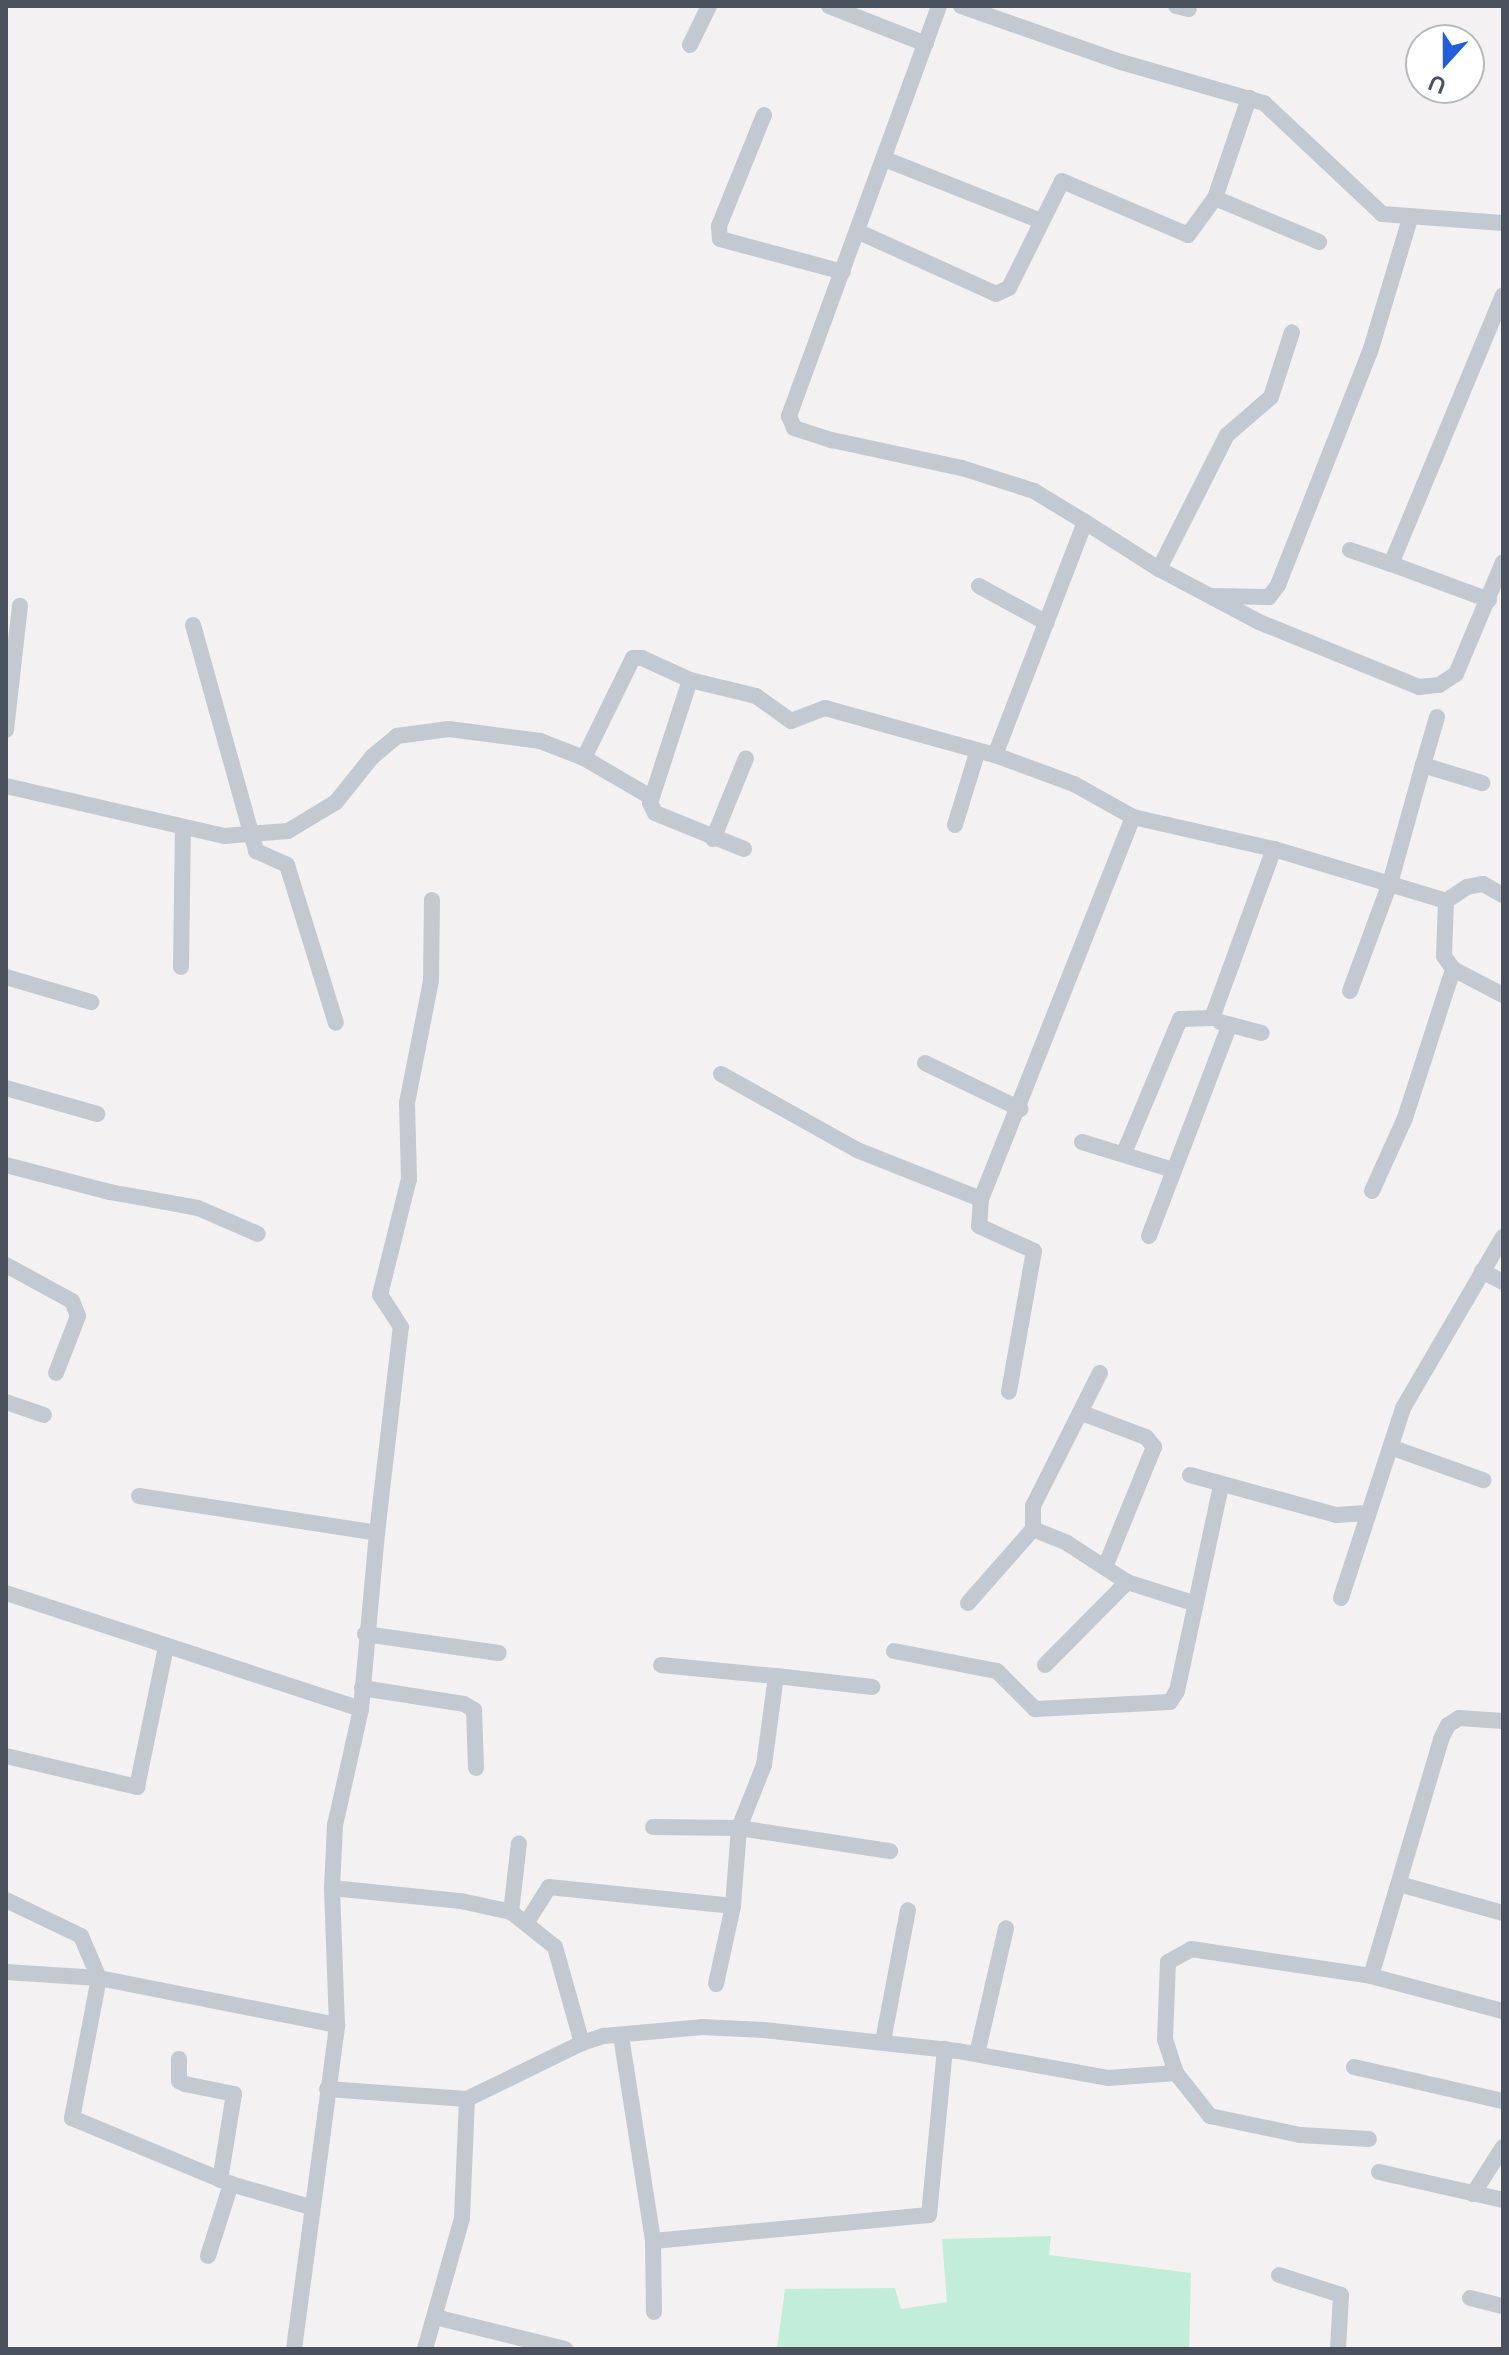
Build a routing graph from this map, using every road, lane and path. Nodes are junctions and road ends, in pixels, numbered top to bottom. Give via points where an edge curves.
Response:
1 (709, 6) edge
2 (829, 6) edge
3 (939, 6) edge
4 (961, 6) edge
5 (926, 44) junction
6 (690, 45) dead end
7 (1249, 98) junction
8 (764, 115) dead end
9 (887, 160) junction
10 (1215, 198) junction
11 (1410, 219) junction
12 (1041, 221) junction
13 (1503, 223) edge
14 (859, 232) junction
15 (1319, 242) dead end
16 (843, 272) junction
17 (1503, 295) edge
18 (1292, 332) dead end
19 (1085, 522) junction
20 (1350, 550) dead end
21 (1503, 562) edge
22 (1391, 564) junction
23 (1159, 569) junction
24 (979, 586) dead end
25 (1210, 596) junction
26 (1489, 600) junction
27 (20, 606) dead end
28 (1047, 623) junction
29 (193, 625) dead end
30 (690, 680) junction
31 (1437, 717) dead end
32 (6, 730) edge
33 (978, 750) junction
34 (995, 755) junction
35 (584, 758) junction
36 (746, 758) dead end
37 (1423, 765) junction
38 (1482, 783) dead end
39 (6, 786) edge
40 (649, 796) junction
41 (1133, 817) junction
42 (955, 825) dead end
43 (183, 827) junction
44 (253, 834) junction
45 (713, 839) junction
46 (744, 849) dead end
47 (1274, 849) junction
48 (1391, 880) junction
49 (1503, 895) edge
50 (432, 900) dead end
51 (1446, 901) junction
52 (181, 967) dead end
53 (1453, 969) junction
54 (6, 977) edge
55 (1350, 991) dead end
56 (1503, 995) edge
57 (91, 1002) dead end
58 (1212, 1018) junction
59 (336, 1023) dead end
60 (1229, 1026) junction
61 (1262, 1033) dead end
62 (925, 1063) dead end
63 (721, 1074) dead end
64 (6, 1088) edge
65 (1020, 1109) junction
66 (97, 1114) dead end
67 (1082, 1142) dead end
68 (1124, 1153) junction
69 (6, 1165) edge
70 (1173, 1170) junction
71 (1372, 1191) dead end
72 (981, 1199) junction
73 (258, 1234) dead end
74 (1149, 1236) dead end
75 (1503, 1237) edge
76 (6, 1265) edge
77 (1482, 1271) junction
78 (1503, 1282) edge
79 (56, 1373) dead end
80 (1100, 1373) dead end
81 (1009, 1392) dead end
82 (6, 1402) edge
83 (1082, 1413) junction
84 (44, 1415) dead end
85 (1393, 1448) junction
86 (1190, 1475) dead end
87 (1483, 1480) dead end
88 (1221, 1485) junction
89 (139, 1496) dead end
90 (1366, 1513) junction
91 (1033, 1529) junction
92 (377, 1533) junction
93 (1105, 1567) junction
94 (1127, 1582) junction
95 (6, 1593) edge
96 (1341, 1598) dead end
97 (968, 1603) dead end
98 (1193, 1603) junction
99 (365, 1634) junction
100 (166, 1647) junction
101 (894, 1651) dead end
102 (499, 1653) dead end
103 (661, 1665) dead end
104 (1045, 1665) dead end
105 (776, 1676) junction
106 (872, 1687) dead end
107 (362, 1688) junction
108 (361, 1709) junction
109 (1503, 1721) edge
110 (6, 1756) edge
111 (476, 1768) dead end
112 (653, 1827) dead end
113 (739, 1828) junction
114 (519, 1843) dead end
115 (890, 1851) dead end
116 (1399, 1884) junction
117 (332, 1888) junction
118 (6, 1900) edge
119 (733, 1906) junction
120 (908, 1910) dead end
121 (511, 1912) junction
122 (1503, 1913) edge
123 (527, 1922) junction
124 (1006, 1928) dead end
125 (6, 1972) edge
126 (1371, 1976) junction
127 (99, 1978) junction
128 (716, 1984) dead end
129 (1503, 2011) edge
130 (337, 2025) junction
131 (621, 2036) junction
132 (883, 2041) junction
133 (582, 2043) junction
134 (951, 2050) junction
135 (977, 2054) junction
136 (179, 2059) dead end
137 (1354, 2067) dead end
138 (1176, 2073) junction
139 (327, 2089) junction
140 (467, 2099) junction
141 (1503, 2101) edge
142 (1369, 2139) dead end
143 (1503, 2147) edge
144 (1379, 2172) dead end
145 (226, 2182) junction
146 (1473, 2194) junction
147 (1503, 2200) edge
148 (310, 2207) junction
149 (653, 2241) junction
150 (208, 2256) dead end
151 (1279, 2275) dead end
152 (1470, 2298) dead end
153 (1503, 2306) edge
154 (654, 2312) dead end
155 (435, 2317) junction
156 (294, 2349) edge
157 (425, 2349) edge
158 (565, 2349) edge
159 (1338, 2349) edge

1 - 6 street
2 - 5 street
3 - 5 street
4 - 7 street via 1121,62
5 - 9 street
7 - 10 street
7 - 11 street via 1264,103 1365,203 1382,214
8 - 16 street via 719,226 720,239
9 - 12 street
9 - 14 street
10 - 12 street via 1188,235 1062,181
10 - 15 street
11 - 13 street
11 - 25 street via 1370,352 1274,593
12 - 14 street via 1009,288 996,294
14 - 16 street
16 - 19 street via 789,416 794,428 1005,481 1034,491
17 - 22 street
18 - 23 street via 1271,397 1227,435
19 - 23 street
19 - 28 street
20 - 22 street
21 - 26 street
22 - 26 street
23 - 25 street
24 - 28 street
25 - 26 street via 1259,622 1419,687 1439,685 1456,674
27 - 32 street
28 - 34 street
29 - 44 street
30 - 33 street via 756,696 791,721 825,708
30 - 35 street via 633,658
30 - 40 street
31 - 37 street
33 - 34 street
33 - 42 street
34 - 41 street via 1074,784
35 - 40 street
35 - 44 street via 540,741 449,729 397,736 372,757 336,802 313,819 288,831
36 - 45 street
37 - 38 street
37 - 48 street
39 - 43 street
40 - 45 street via 655,813
41 - 47 street
41 - 65 street
43 - 44 street via 224,836
43 - 52 street
44 - 59 street via 262,857 287,865
45 - 46 street
47 - 48 street
47 - 58 street
48 - 51 street
48 - 55 street
49 - 51 street via 1483,884
50 - 92 street via 431,981 407,1103 409,1179 380,1295 401,1327
51 - 53 street via 1444,956
53 - 56 street
53 - 71 street via 1405,1118
54 - 57 street
58 - 60 street
58 - 68 street via 1180,1019
60 - 61 street
60 - 70 street
62 - 65 street
63 - 72 street via 857,1150
64 - 66 street
65 - 72 street
67 - 68 street
68 - 70 street
69 - 73 street via 198,1208
70 - 74 street
72 - 81 street via 979,1226 1034,1251
75 - 77 street
76 - 79 street via 72,1301 78,1316
77 - 78 street
77 - 85 street via 1403,1408
80 - 83 street
82 - 84 street
83 - 91 street via 1033,1506
83 - 93 street via 1146,1437 1154,1447
85 - 87 street
85 - 90 street
86 - 88 street
88 - 90 street via 1336,1515
88 - 98 street
89 - 92 street
90 - 96 street
91 - 93 street
91 - 97 street
92 - 99 street
93 - 94 street
94 - 98 street
94 - 104 street
95 - 100 street
98 - 101 street via 1177,1691 1170,1702 1058,1712 1035,1709 997,1671
99 - 102 street
99 - 107 street
100 - 108 street
100 - 110 street via 137,1787
103 - 105 street
105 - 106 street
105 - 113 street via 764,1765
107 - 108 street
107 - 111 street via 474,1710
108 - 117 street via 335,1825
109 - 116 street via 1459,1718 1448,1725
112 - 113 street
113 - 115 street
113 - 119 street
114 - 121 street
116 - 122 street
116 - 126 street
117 - 121 street via 461,1901
117 - 130 street
118 - 127 street via 81,1936
119 - 123 street via 549,1887 541,1891
119 - 128 street
120 - 132 street
121 - 123 street
123 - 133 street via 555,1947
124 - 135 street
125 - 127 street
126 - 129 street
126 - 138 street via 1191,1949 1174,1954 1168,1962 1165,2040
127 - 130 street
127 - 145 street via 72,2118
130 - 139 street
131 - 132 street via 702,2027
131 - 133 street
131 - 149 street
132 - 134 street
133 - 140 street
134 - 135 street
134 - 149 street via 929,2215
135 - 138 street via 1108,2078
136 - 145 street via 179,2081 234,2094
137 - 141 street
138 - 142 street via 1217,2119 1300,2135
139 - 140 street
139 - 148 street
140 - 155 street via 462,2218
143 - 146 street
144 - 146 street
145 - 148 street
145 - 150 street
146 - 147 street
148 - 156 street
149 - 154 street
151 - 159 street via 1341,2295
152 - 153 street
155 - 157 street
155 - 158 street

